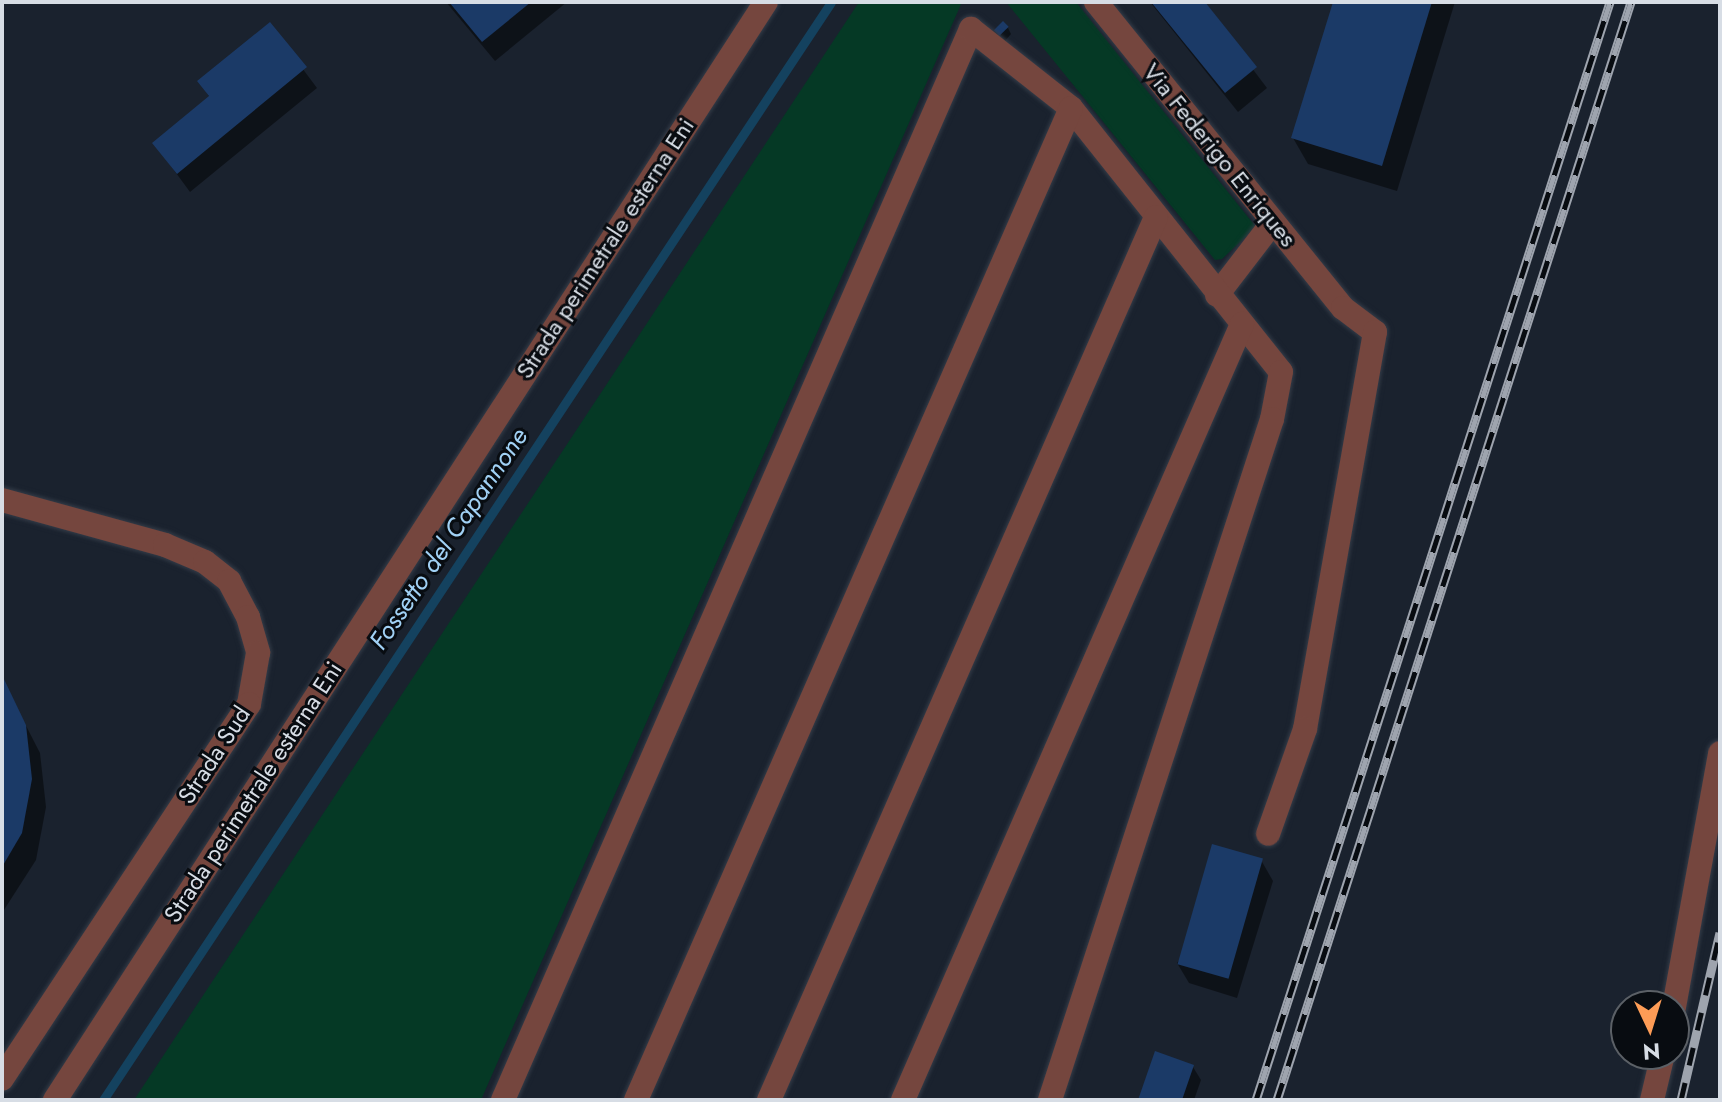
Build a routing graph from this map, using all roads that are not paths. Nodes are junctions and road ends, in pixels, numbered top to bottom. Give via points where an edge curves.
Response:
1 (766, 2) edge
2 (1096, 2) edge
3 (1071, 108) junction
4 (1156, 217) junction
5 (1273, 222) junction
6 (1217, 295) junction
7 (1242, 324) junction
8 (2, 500) edge
9 (1720, 753) edge
10 (1268, 834) dead end
11 (1677, 990) edge
12 (1659, 1070) edge
13 (2, 1079) edge
14 (55, 1100) edge
15 (503, 1100) edge
16 (636, 1100) edge
17 (769, 1100) edge
18 (903, 1100) edge
19 (1050, 1100) edge
20 (1652, 1100) edge

1 - 14 street, Strada perimetrale esterna Eni
2 - 5 street, Via Federigo Enriques
3 - 4 street
3 - 15 street via 971,29
3 - 16 street
4 - 6 street
4 - 17 street
5 - 6 street
5 - 10 street, Via Federigo Enriques via 1343,308 1375,332 1305,729
6 - 7 street
7 - 18 street
7 - 19 street via 1281,372 1272,419
8 - 13 street, Strada Sud via 165,545 205,562 229,581 258,653 249,704
9 - 11 street
12 - 20 street

